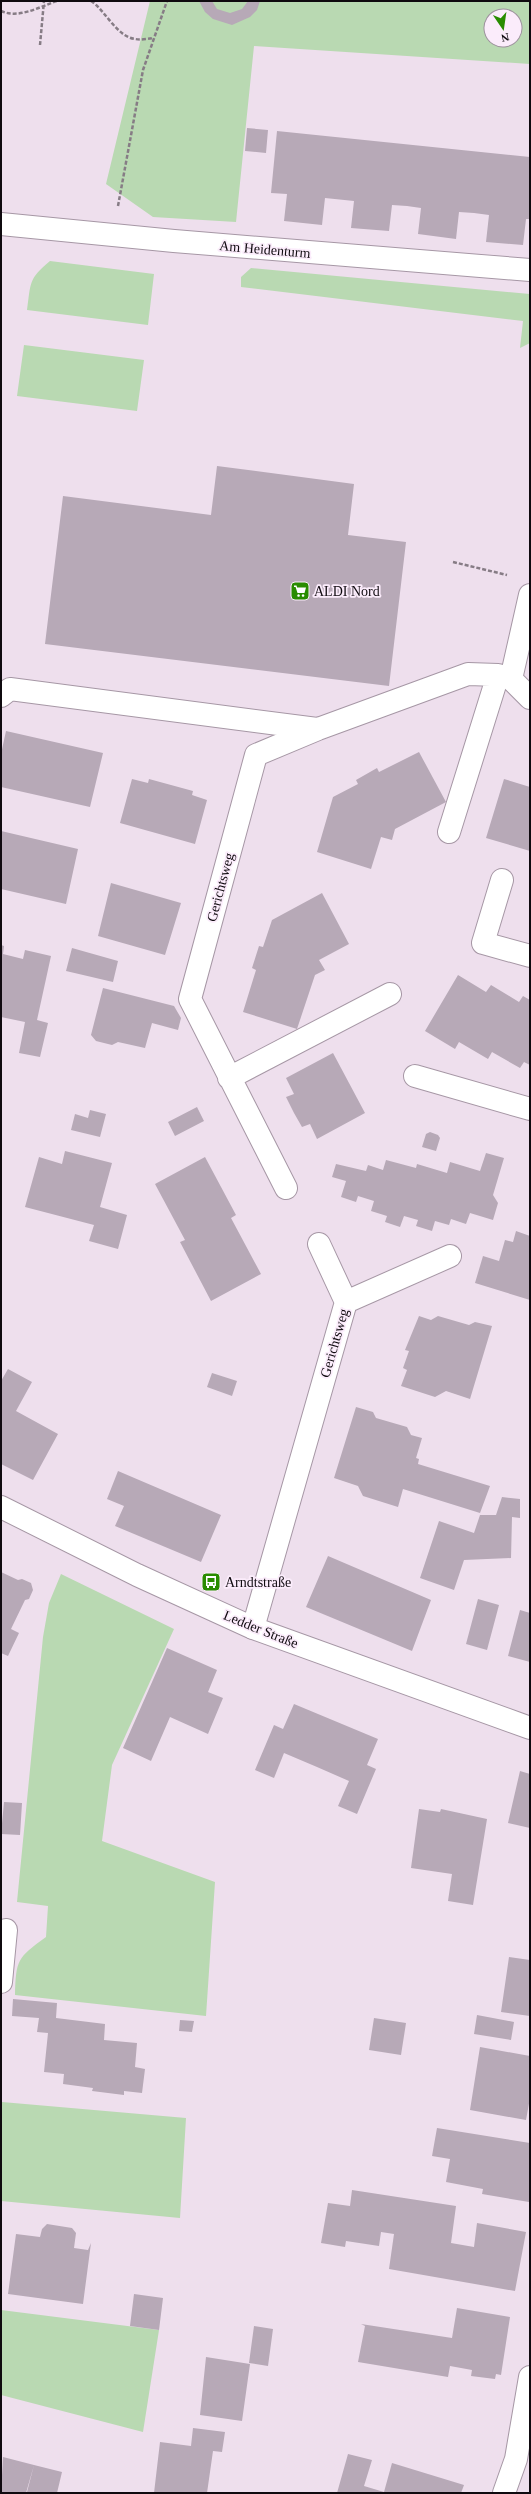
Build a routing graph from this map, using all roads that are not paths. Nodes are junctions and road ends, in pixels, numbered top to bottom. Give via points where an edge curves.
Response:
1 (1, 224) edge
2 (530, 270) edge
3 (530, 595) edge
4 (504, 677) junction
5 (1, 696) edge
6 (530, 698) edge
7 (318, 729) junction
8 (449, 832) dead end
9 (502, 880) dead end
10 (530, 956) edge
11 (390, 994) dead end
12 (415, 1076) dead end
13 (229, 1078) junction
14 (530, 1109) edge
15 (286, 1188) dead end
16 (319, 1244) dead end
17 (450, 1256) dead end
18 (346, 1302) junction
19 (1, 1507) edge
20 (253, 1628) junction
21 (530, 1728) edge
22 (6, 1930) dead end
23 (1, 1982) edge
24 (530, 2376) edge
25 (504, 2493) edge

1 - 2 street, Am Heidenturm via 114,236
3 - 4 street
4 - 6 street
4 - 7 street, Gerichtsweg via 468,674
4 - 8 street
5 - 7 street, Gerichtsweg via 10,689
7 - 13 street, Gerichtsweg via 256,755 190,999
9 - 10 street via 483,943
11 - 13 street
12 - 14 street
13 - 15 street, Gerichtsweg
16 - 18 street, Gerichtsweg
17 - 18 street
18 - 20 street, Gerichtsweg
19 - 20 street, Ledder Straße via 137,1575
20 - 21 street, Ledder Straße
22 - 23 street
24 - 25 street via 516,2459

